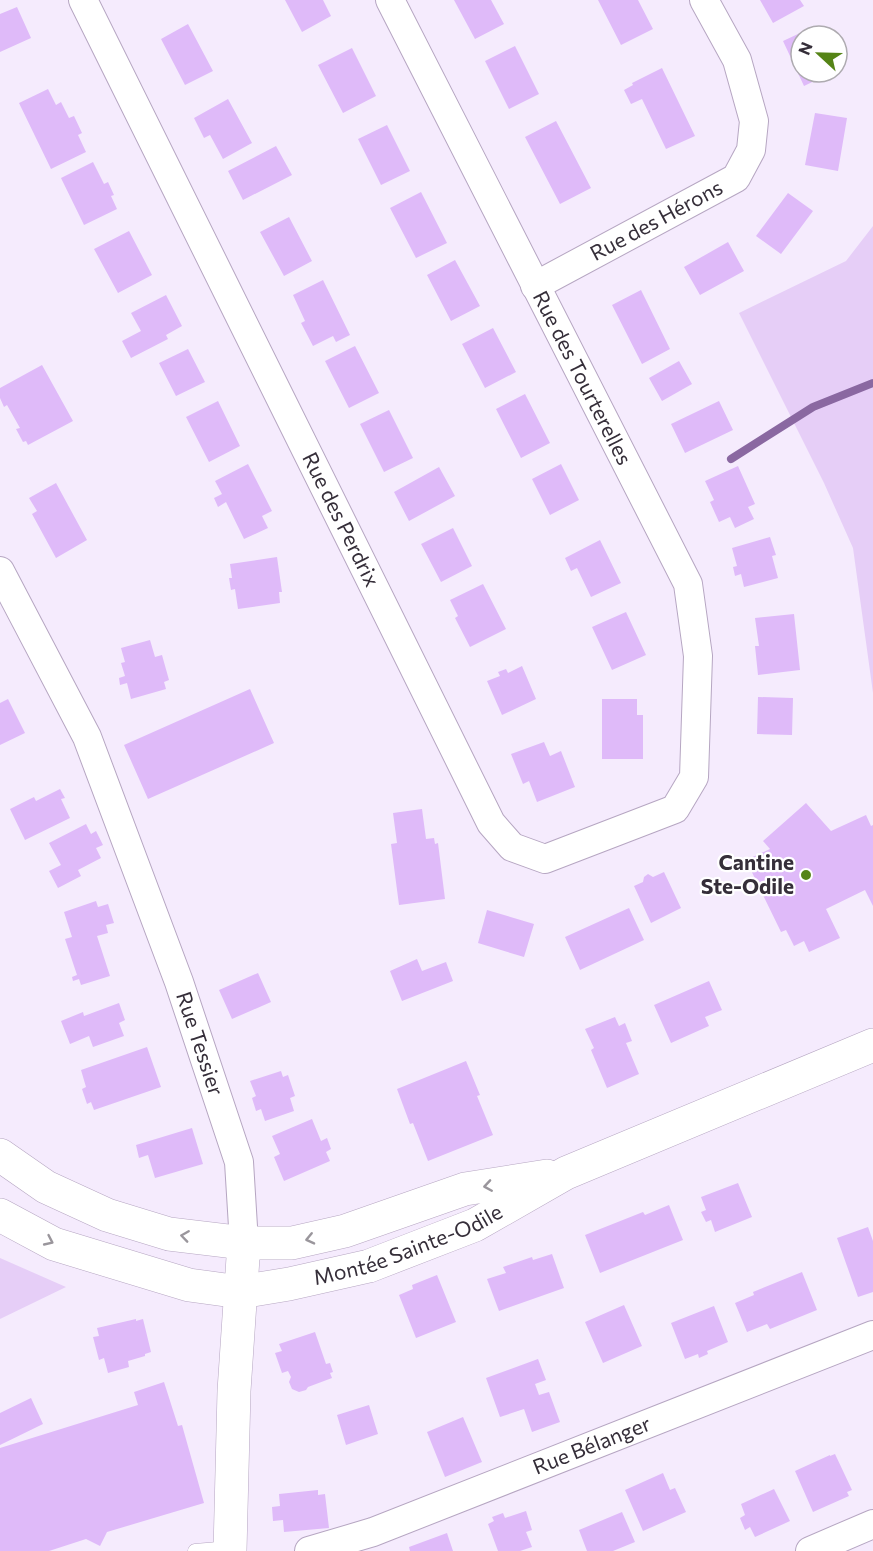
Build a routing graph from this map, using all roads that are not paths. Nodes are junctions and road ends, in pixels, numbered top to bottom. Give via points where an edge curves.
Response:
1 (83, 0) edge
2 (390, 0) edge
3 (704, 0) edge
4 (535, 286) junction
5 (0, 571) edge
6 (694, 777) joint
7 (873, 1045) edge
8 (0, 1155) edge
9 (566, 1173) junction
10 (0, 1215) edge
11 (244, 1243) junction
12 (240, 1292) junction
13 (873, 1335) edge
14 (873, 1524) edge
15 (230, 1550) edge
16 (195, 1551) edge
17 (309, 1551) edge
18 (810, 1551) edge

1 - 6 street, Rue des Perdrix via 491,823 512,847 545,859 675,809
2 - 4 street, Rue des Tourterelles
3 - 4 street, Rue des Hérons via 737,60 754,121 752,150 736,178
4 - 6 street, Rue des Tourterelles via 688,584 698,656
5 - 11 street, Rue Tessier via 87,737 179,982 239,1162
7 - 9 main road, Montée Sainte-Odile
11 -> 8 main road, Montée Sainte-Odile via 169,1233 106,1215 46,1187
9 -> 11 main road, Montée Sainte-Odile via 465,1189 345,1231 292,1243
9 - 12 main road, Montée Sainte-Odile via 475,1225 369,1266
10 -> 12 main road, Montée Sainte-Odile via 54,1244 91,1256 189,1285
11 - 12 main road, Rue Tessier
12 - 15 main road, Rue Tessier
13 - 17 street, Rue Bélanger via 373,1532
14 - 18 street
15 - 16 lane

